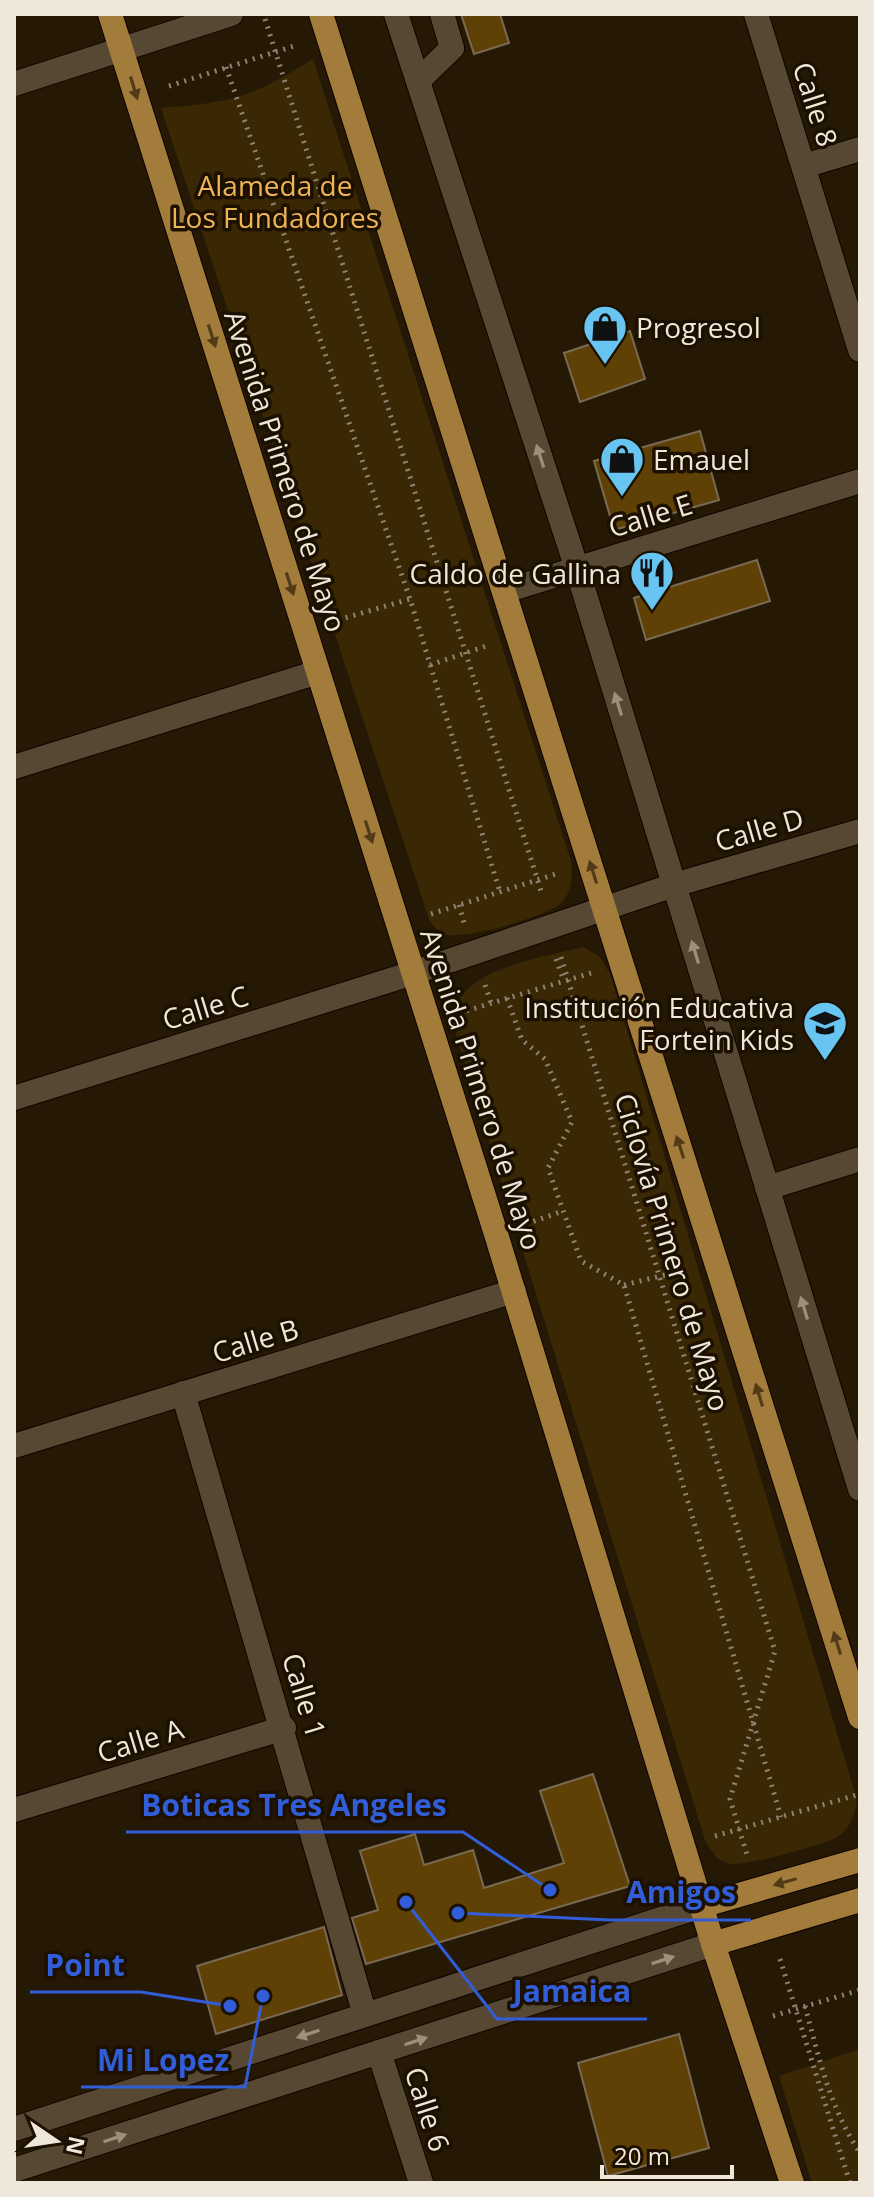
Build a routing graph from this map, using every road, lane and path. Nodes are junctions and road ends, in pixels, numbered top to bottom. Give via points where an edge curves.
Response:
1 (110, 14) edge
2 (231, 14) edge
3 (263, 14) edge
4 (396, 14) edge
5 (442, 14) edge
6 (756, 14) edge
7 (325, 24) edge
8 (122, 49) junction
9 (275, 52) junction
10 (226, 67) junction
11 (418, 81) junction
12 (14, 84) edge
13 (136, 97) junction
14 (860, 149) edge
15 (804, 166) junction
16 (860, 350) edge
17 (860, 481) edge
18 (577, 569) junction
19 (505, 591) junction
20 (410, 599) junction
21 (305, 629) junction
22 (518, 635) junction
23 (466, 653) junction
24 (430, 665) junction
25 (318, 672) junction
26 (14, 767) edge
27 (860, 831) edge
28 (591, 864) junction
29 (538, 880) junction
30 (674, 885) junction
31 (500, 892) junction
32 (605, 908) junction
33 (398, 925) junction
34 (552, 926) junction
35 (622, 963) junction
36 (413, 973) junction
37 (568, 980) junction
38 (507, 998) junction
39 (429, 1022) junction
40 (14, 1098) edge
41 (860, 1159) edge
42 (767, 1188) junction
43 (717, 1262) junction
44 (659, 1277) junction
45 (624, 1285) junction
46 (514, 1291) junction
47 (183, 1393) junction
48 (14, 1446) edge
49 (860, 1489) edge
50 (860, 1717) edge
51 (753, 1722) junction
52 (284, 1728) junction
53 (860, 1794) edge
54 (14, 1810) edge
55 (781, 1817) junction
56 (739, 1829) junction
57 (682, 1846) junction
58 (860, 1860) edge
59 (758, 1889) junction
60 (860, 1900) edge
61 (701, 1906) junction
62 (770, 1927) junction
63 (713, 1944) junction
64 (860, 1990) edge
65 (805, 2006) junction
66 (796, 2009) junction
67 (365, 2015) junction
68 (740, 2026) junction
69 (379, 2052) junction
70 (14, 2129) edge
71 (860, 2153) edge
72 (14, 2170) edge
73 (421, 2183) edge
74 (792, 2183) edge
75 (850, 2183) edge

1 - 8 main road, Avenida Primero de Mayo
2 - 8 street
3 - 9 path, Ciclovía Primero de Mayo
4 - 11 street
5 - 11 street via 452,48
6 - 15 street, Calle 8
7 - 9 path
7 - 19 main road
8 - 12 street
8 -> 13 main road, Avenida Primero de Mayo
9 - 10 path
9 - 23 path, Ciclovía Primero de Mayo
10 - 13 path
10 - 20 path
18 -> 11 street
13 -> 21 main road, Avenida Primero de Mayo
14 - 15 street
15 - 16 street, Calle 8
17 - 18 street, Calle E
18 - 19 street, Calle E
30 -> 18 street
19 - 22 main road
20 - 21 path
20 - 24 path
21 - 25 main road, Avenida Primero de Mayo
22 - 23 path
22 - 28 main road
23 - 24 path
23 - 29 path, Ciclovía Primero de Mayo
24 - 31 path
25 - 26 street
25 -> 33 main road, Avenida Primero de Mayo
27 - 30 street, Calle D
28 - 29 path
32 -> 28 main road
29 - 31 path
29 - 34 path, Ciclovía Primero de Mayo
30 - 32 street, Calle D
42 -> 30 street
31 - 33 path
32 - 34 street, Calle D
32 - 35 main road
33 - 36 main road, Avenida Primero de Mayo
34 - 36 street, Calle C
34 - 37 path, Ciclovía Primero de Mayo
35 - 37 path
43 -> 35 main road
36 - 39 main road, Avenida Primero de Mayo
36 - 40 street, Calle C
37 - 38 path
37 - 44 path, Ciclovía Primero de Mayo
38 - 39 path
38 - 45 path via 522,1040 545,1059 572,1122 548,1168 581,1261
39 - 46 main road, Avenida Primero de Mayo
41 - 42 street
49 -> 42 street
43 - 44 path
50 -> 43 main road
44 - 45 path
44 - 51 path, Ciclovía Primero de Mayo via 775,1651
45 - 51 path
46 - 47 street, Calle B
46 - 57 main road, Avenida Primero de Mayo
47 - 48 street, Calle B
47 - 52 street, Calle 1
51 - 55 path
51 - 56 path, Ciclovía Primero de Mayo via 730,1799
52 - 54 street, Calle A
52 - 67 street, Calle 1
53 - 55 path
55 - 56 path
56 - 57 path
56 - 59 path, Ciclovía Primero de Mayo
57 - 61 main road, Avenida Primero de Mayo
58 -> 59 main road
59 - 61 main road
60 - 62 main road
61 - 63 main road, Avenida Primero de Mayo
61 - 67 street
62 - 63 main road
62 - 66 path
63 - 68 main road, Avenida Primero de Mayo
69 -> 63 street
64 - 65 path
65 - 66 path
65 - 71 path via 829,2095
66 - 68 path
66 - 75 path
67 -> 70 street
68 - 74 main road, Avenida Primero de Mayo
72 -> 69 street
69 - 73 street, Calle 6

